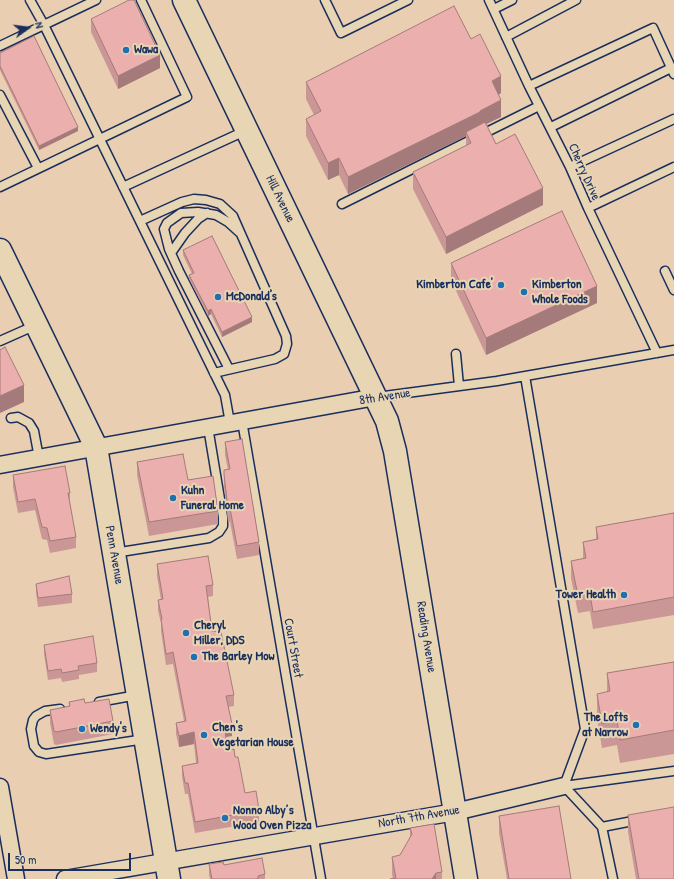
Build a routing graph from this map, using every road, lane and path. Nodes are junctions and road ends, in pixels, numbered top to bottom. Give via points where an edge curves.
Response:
1 (30, 0) edge
2 (96, 0) edge
3 (141, 0) edge
4 (184, 0) edge
5 (325, 0) edge
6 (408, 0) edge
7 (489, 0) edge
8 (512, 0) edge
9 (576, 0) edge
10 (494, 9) junction
11 (44, 25) junction
12 (506, 37) junction
13 (0, 46) edge
14 (673, 71) edge
15 (529, 86) junction
16 (0, 95) edge
17 (539, 106) junction
18 (674, 118) edge
19 (551, 126) junction
20 (247, 130) junction
21 (100, 138) junction
22 (570, 167) junction
23 (674, 167) edge
24 (38, 168) junction
25 (0, 187) edge
26 (123, 187) junction
27 (342, 204) dead end
28 (588, 208) junction
29 (207, 213) junction
30 (140, 221) junction
31 (241, 234) junction
32 (0, 250) edge
33 (171, 253) junction
34 (665, 271) dead end
35 (674, 290) edge
36 (36, 324) junction
37 (0, 341) edge
38 (674, 350) edge
39 (657, 353) junction
40 (456, 354) dead end
41 (229, 369) junction
42 (214, 373) junction
43 (525, 376) junction
44 (459, 386) junction
45 (376, 398) junction
46 (11, 418) dead end
47 (236, 422) junction
48 (208, 427) junction
49 (96, 447) junction
50 (39, 458) junction
51 (0, 465) edge
52 (114, 553) junction
53 (138, 695) junction
54 (91, 703) edge
55 (68, 707) edge
56 (145, 739) junction
57 (674, 771) edge
58 (564, 786) junction
59 (0, 787) edge
60 (454, 812) junction
61 (647, 819) edge
62 (602, 827) junction
63 (313, 836) junction
64 (168, 870) edge
65 (16, 879) edge
66 (65, 879) edge
67 (321, 879) edge
68 (466, 879) edge
69 (612, 879) edge

1 - 11 lane, Court Street
2 - 11 lane
3 - 21 lane via 187,96
4 - 20 street, Hill Avenue
5 - 6 lane via 341,33
7 - 10 lane, Cherry Drive
8 - 10 lane
9 - 12 lane
10 - 12 lane, Cherry Drive
11 - 13 lane
11 - 21 lane, Court Street
12 - 15 lane, Cherry Drive
14 - 15 lane via 653,28
14 - 19 lane
15 - 17 lane, Cherry Drive
16 - 24 lane
17 - 19 lane, Cherry Drive
17 - 27 lane
18 - 22 lane
19 - 22 lane, Cherry Drive
20 - 26 lane
20 - 45 street, Hill Avenue
21 - 24 lane
21 - 26 lane, Court Street
22 - 28 lane, Cherry Drive
23 - 28 lane
24 - 25 lane
26 - 30 lane, Court Street
28 - 39 lane, Cherry Drive
29 - 31 lane via 228,222
29 - 33 lane via 185,232
29 - 33 lane via 186,212 167,223 164,229
30 - 31 lane via 182,202 206,200 220,204 233,216
30 - 42 lane, Court Street
31 - 41 lane via 286,336 287,344 284,354 275,359
32 - 36 street, Penn Avenue
33 - 41 lane
34 - 35 lane
36 - 37 lane
36 - 49 street, Penn Avenue
38 - 39 lane, 8th Avenue
39 - 43 lane, 8th Avenue
40 - 44 lane
41 - 42 lane
42 - 47 lane, Court Street
43 - 44 lane, 8th Avenue
43 - 58 lane via 585,729
44 - 45 lane, 8th Avenue
45 - 47 street, 8th Avenue
45 - 60 street, Reading Avenue via 387,421 395,451
46 - 50 lane via 18,417 29,423 34,431
47 - 48 street, 8th Avenue
47 - 63 lane, Court Street
48 - 49 street, 8th Avenue
48 - 52 lane via 223,517 223,526 219,532 209,538
49 - 50 street, 8th Avenue
49 - 52 street, Penn Avenue
50 - 51 street, 8th Avenue
52 - 53 street, Penn Avenue
53 - 54 lane
53 - 56 street, Penn Avenue
55 - 56 lane via 45,711 33,720 31,729 34,746 39,752 46,754
56 - 64 street, Penn Avenue
57 - 58 lane
58 - 60 street, North 7th Avenue
58 - 62 lane
59 - 65 street
60 - 63 street, North 7th Avenue
60 - 68 street, Reading Avenue
61 - 62 lane
62 - 69 lane
63 - 64 street, North 7th Avenue
63 - 67 lane, Court Street
64 - 66 street, North 7th Avenue

